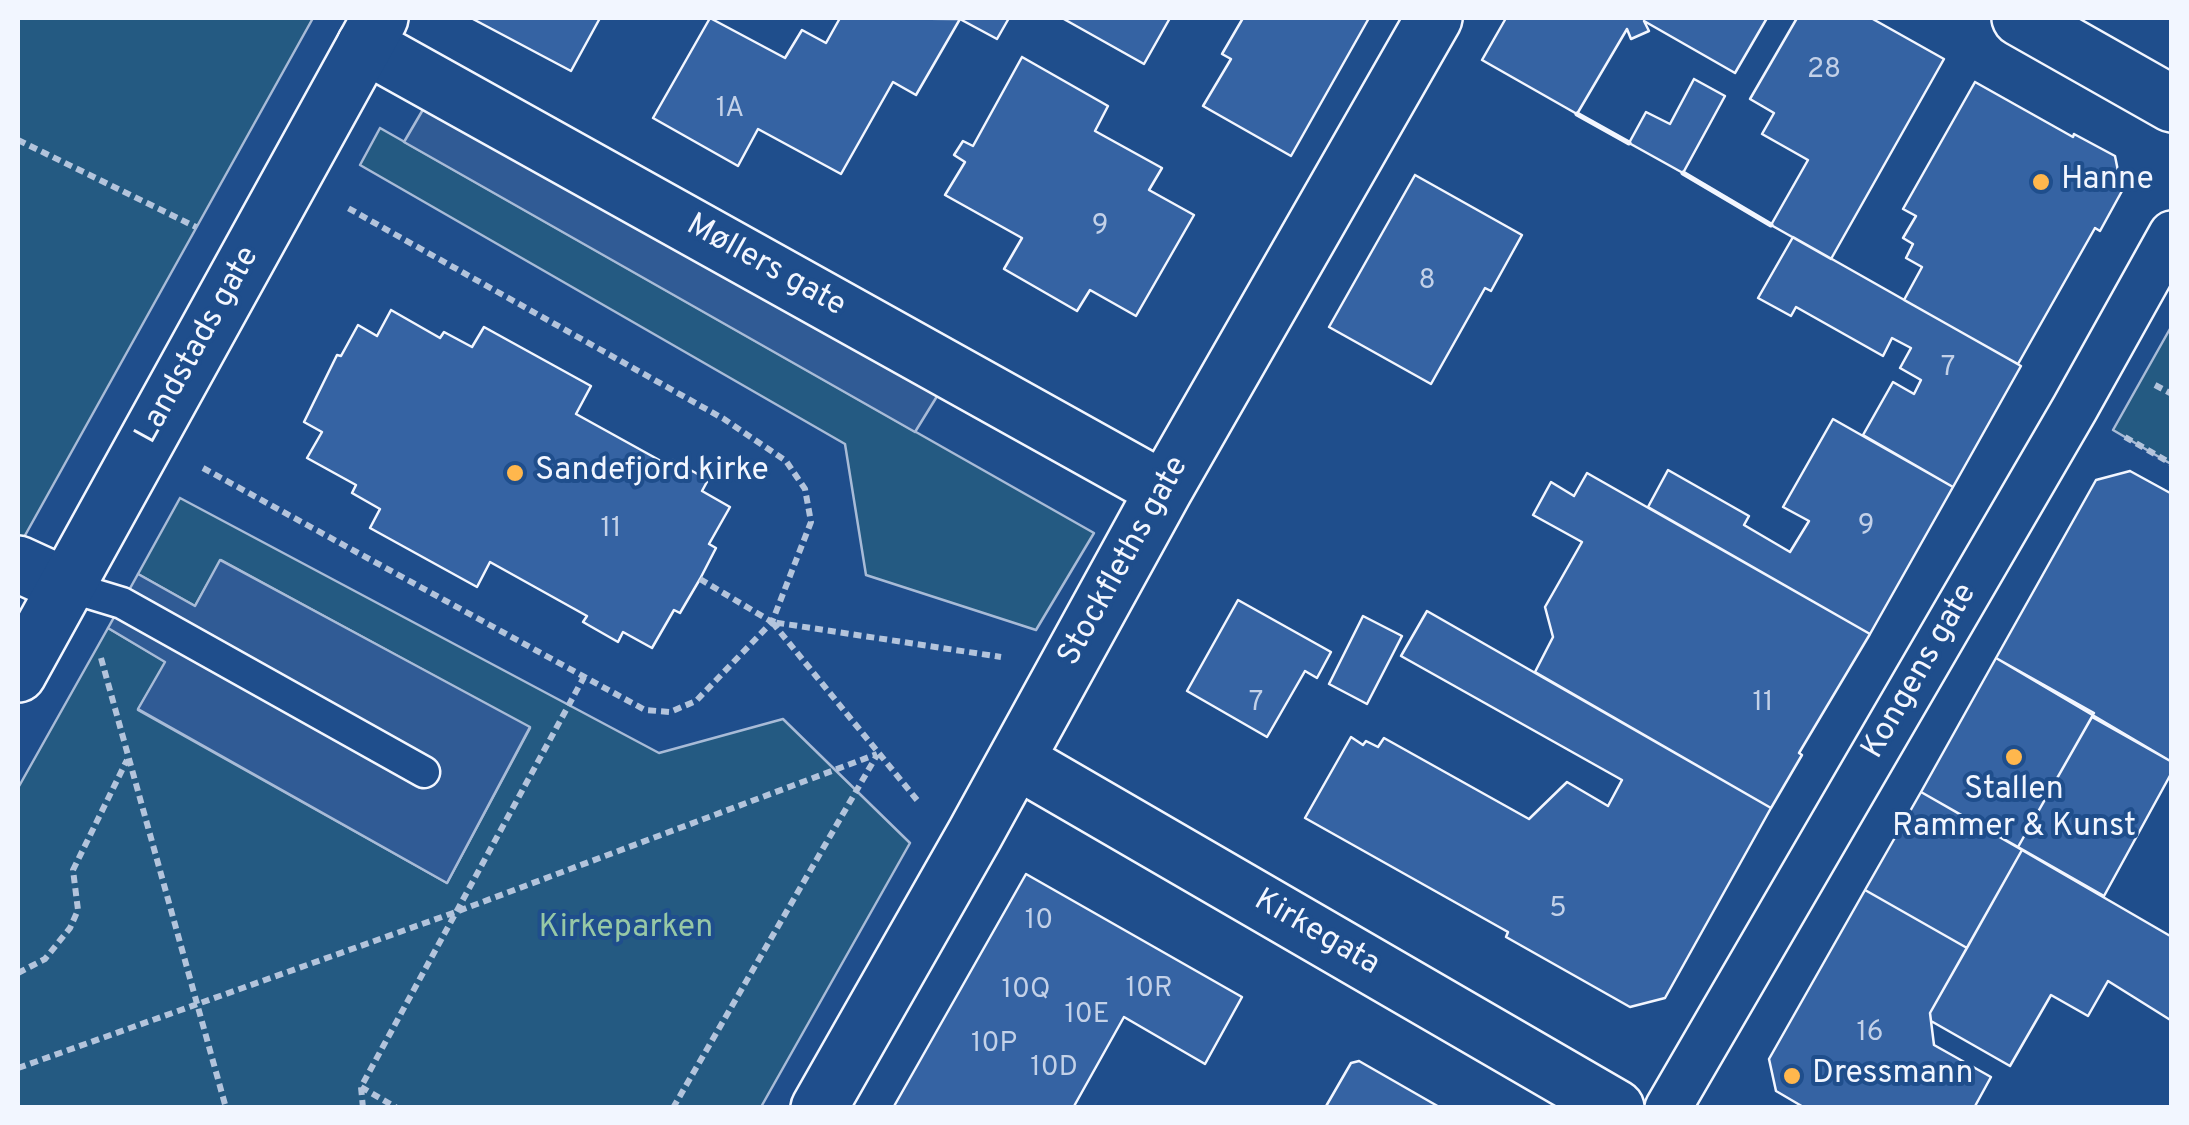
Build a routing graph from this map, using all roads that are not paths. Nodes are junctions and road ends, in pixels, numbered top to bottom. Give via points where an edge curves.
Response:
1 (1434, 18) edge
2 (2020, 18) edge
3 (373, 31) edge
4 (2172, 104) edge
5 (2172, 234) edge
6 (1164, 490) junction
7 (18, 564) edge
8 (66, 586) junction
9 (18, 674) edge
10 (1016, 760) junction
11 (424, 772) dead end
12 (819, 1108) edge
13 (1616, 1108) edge
14 (1668, 1108) edge

1 - 6 street, Stockfleths gate
2 - 4 street
3 - 6 street, Møllers gate
3 - 8 street, Landstads gate
5 - 14 street, Kongens gate
6 - 10 street, Stockfleths gate
7 - 8 street
8 - 9 street, Landstads gate
8 - 11 lane via 122,603
10 - 12 street, Stockfleths gate
10 - 13 street, Kirkegata

